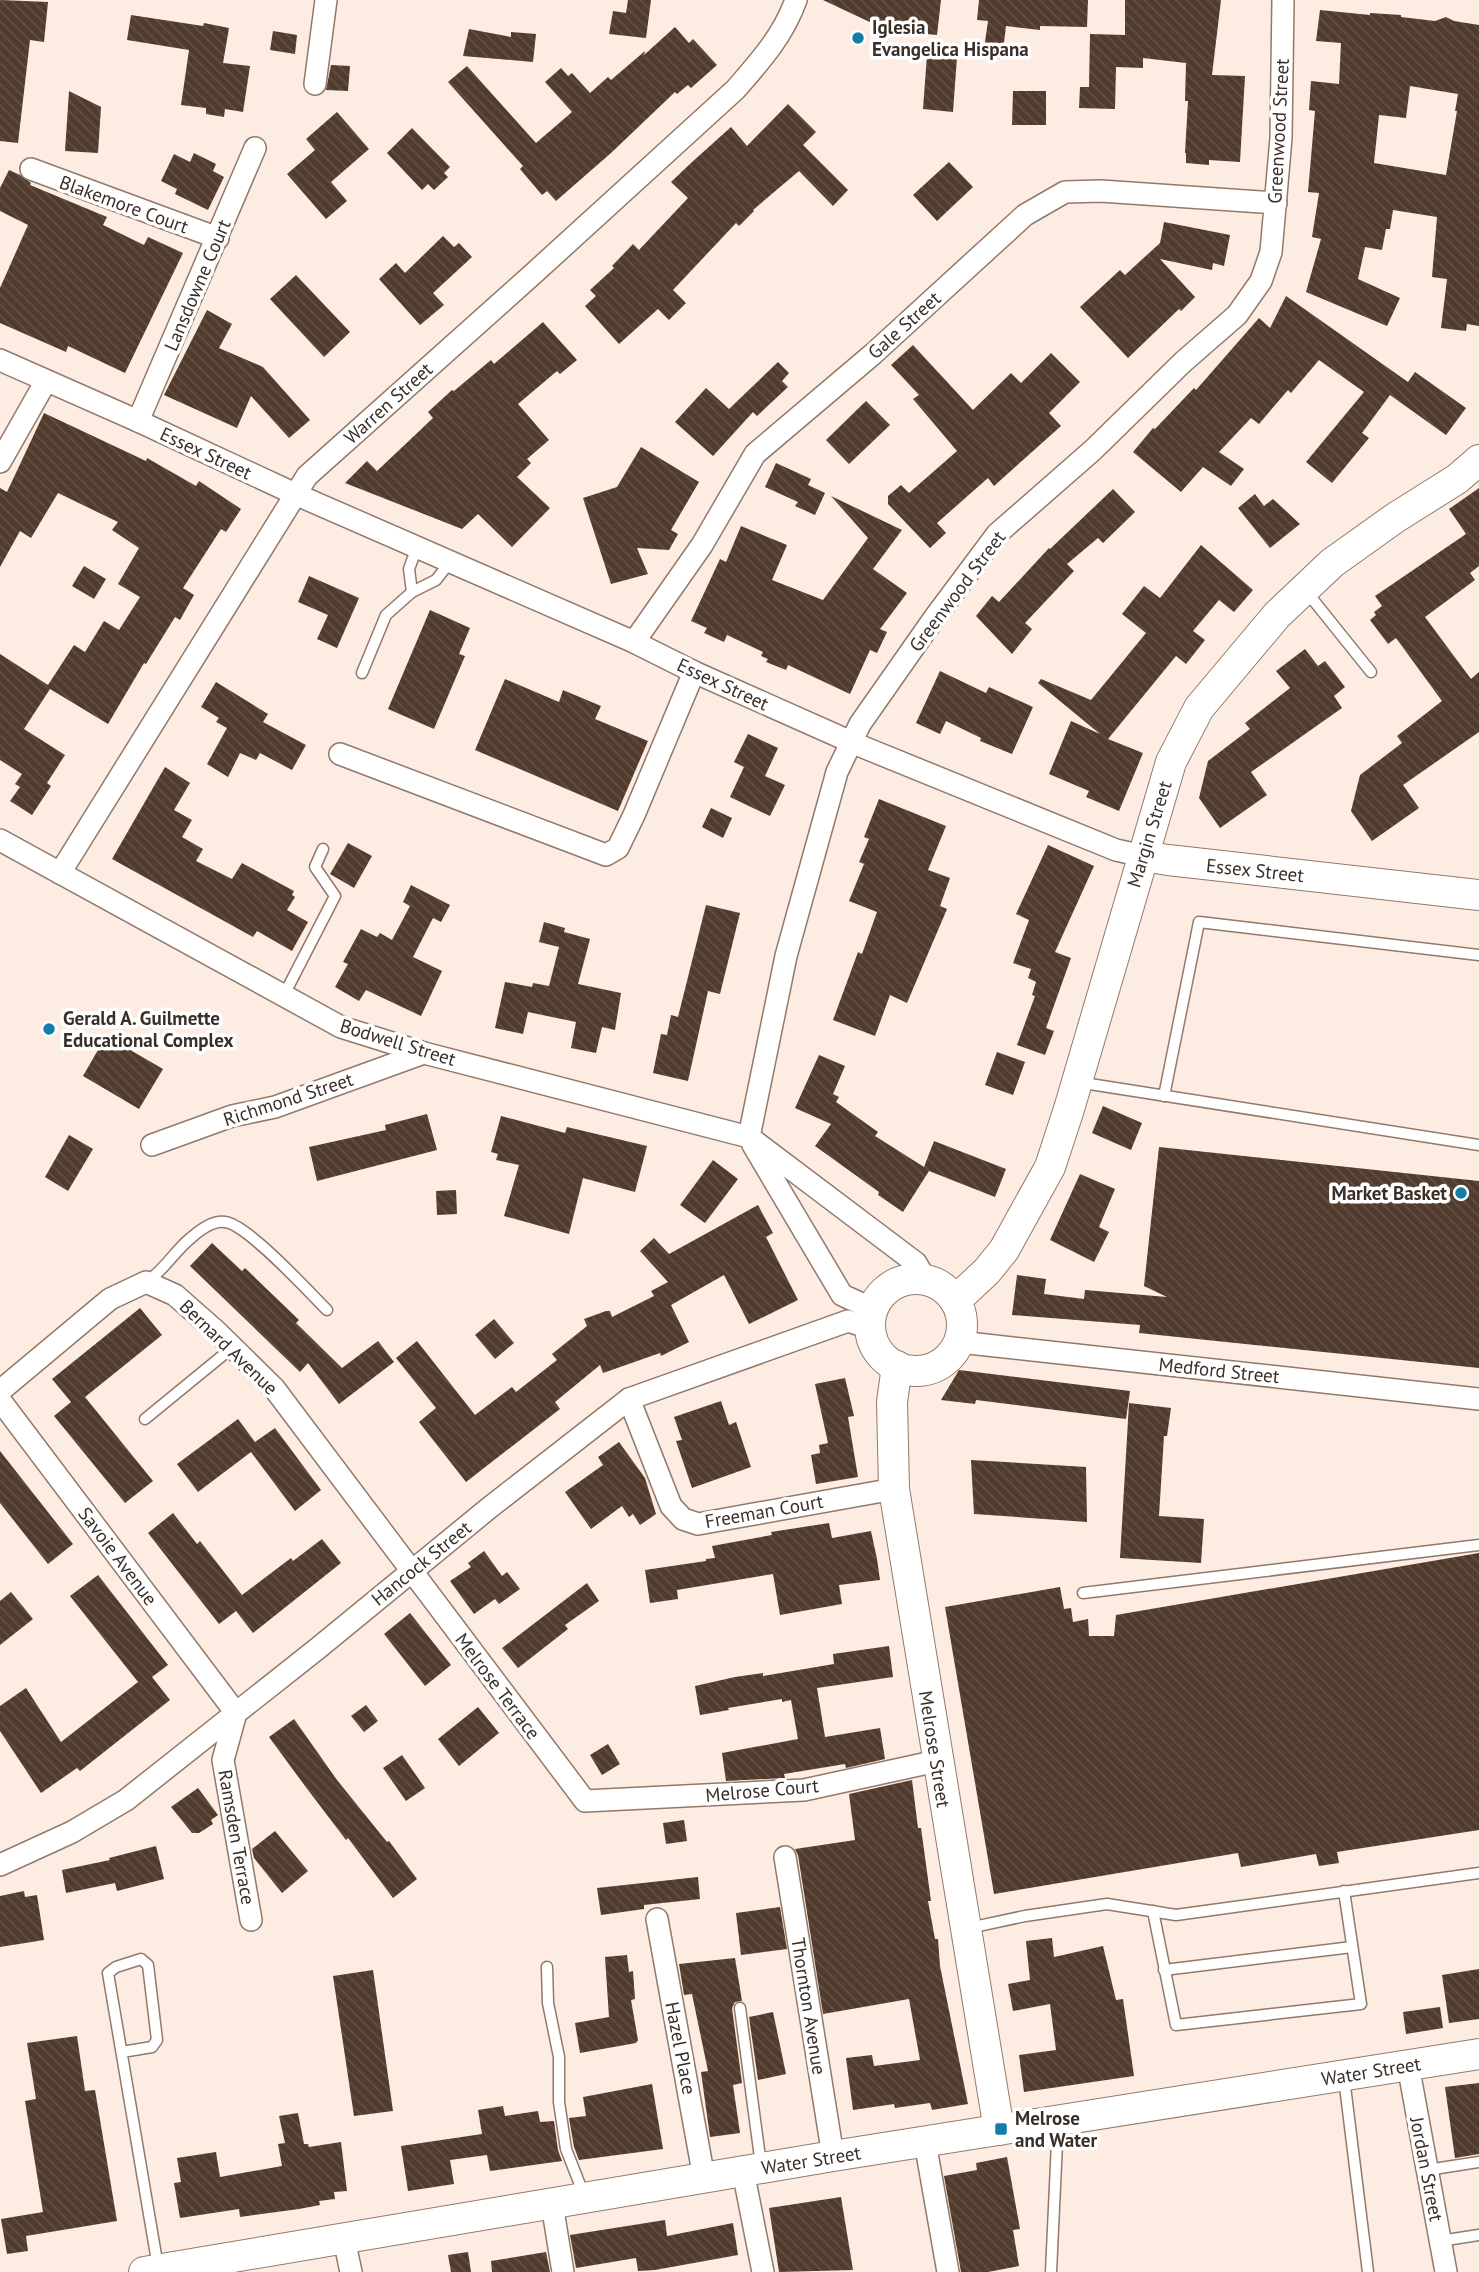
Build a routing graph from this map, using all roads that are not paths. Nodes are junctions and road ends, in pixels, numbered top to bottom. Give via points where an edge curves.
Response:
1 (326, 0) edge
2 (796, 0) edge
3 (1283, 0) edge
4 (315, 84) dead end
5 (255, 148) dead end
6 (31, 169) dead end
7 (1276, 203) junction
8 (218, 238) junction
9 (0, 360) edge
10 (46, 382) junction
11 (138, 421) junction
12 (1479, 460) edge
13 (0, 462) edge
14 (295, 494) junction
15 (417, 547) junction
16 (450, 562) junction
17 (1304, 589) junction
18 (412, 592) junction
19 (634, 642) junction
20 (694, 672) junction
21 (1371, 672) dead end
22 (362, 674) dead end
23 (852, 742) junction
24 (340, 754) dead end
25 (0, 840) edge
26 (323, 849) dead end
27 (1143, 856) junction
28 (60, 873) junction
29 (1479, 895) edge
30 (1479, 955) edge
31 (284, 995) junction
32 (424, 1053) junction
33 (1077, 1082) junction
34 (1164, 1096) junction
35 (749, 1137) junction
36 (152, 1145) dead end
37 (1479, 1145) edge
38 (926, 1280) junction
39 (146, 1282) junction
40 (956, 1301) junction
41 (327, 1310) dead end
42 (872, 1318) junction
43 (959, 1342) junction
44 (233, 1347) junction
45 (897, 1366) junction
46 (0, 1391) edge
47 (629, 1399) junction
48 (1479, 1399) edge
49 (0, 1400) edge
50 (145, 1419) dead end
51 (894, 1489) junction
52 (1479, 1545) edge
53 (412, 1571) junction
54 (1083, 1593) dead end
55 (236, 1713) junction
56 (937, 1761) junction
57 (585, 1801) joint
58 (785, 1857) dead end
59 (0, 1865) edge
60 (1479, 1873) edge
61 (1344, 1891) junction
62 (1153, 1911) junction
63 (657, 1919) dead end
64 (251, 1920) dead end
65 (965, 1929) junction
66 (1352, 1947) junction
67 (547, 1967) dead end
68 (1164, 1970) junction
69 (740, 2008) dead end
70 (122, 2053) junction
71 (1479, 2054) edge
72 (1408, 2066) junction
73 (1343, 2076) junction
74 (1058, 2121) junction
75 (999, 2130) junction
76 (925, 2141) junction
77 (833, 2156) junction
78 (1479, 2162) edge
79 (752, 2170) junction
80 (1427, 2170) junction
81 (705, 2178) junction
82 (585, 2198) junction
83 (552, 2204) junction
84 (1479, 2235) edge
85 (345, 2239) junction
86 (1440, 2241) junction
87 (152, 2271) edge
88 (351, 2272) edge
89 (563, 2272) edge
90 (763, 2272) edge
91 (948, 2272) edge
92 (1051, 2272) edge
93 (1368, 2272) edge
94 (1446, 2272) edge

1 - 4 street
2 - 14 street, Warren Street via 788,22 736,89 315,468
3 - 7 street, Greenwood Street
5 - 8 street, Lansdowne Court
6 - 8 street, Blakemore Court
7 - 19 street, Gale Street via 1065,192 1025,215 755,454 702,545
7 - 23 street, Greenwood Street via 1271,252 1261,281 1237,314 997,534 934,617
8 - 11 street, Lansdowne Court
9 - 10 street, Essex Street
10 - 11 street, Essex Street
10 - 13 street
11 - 14 street, Essex Street
12 - 17 main road, Margin Street via 1332,563
14 - 15 street, Essex Street
14 - 28 street, Warren Street
15 - 16 street, Essex Street
15 - 18 lane via 409,569
16 - 18 lane via 436,580
16 - 19 street, Essex Street
17 - 21 lane
17 - 27 main road, Margin Street via 1199,708 1171,762
18 - 22 lane via 386,615
19 - 20 street, Essex Street
20 - 23 street, Essex Street
20 - 24 street via 618,848 606,855
23 - 27 street, Essex Street via 1116,850
23 - 35 street, Greenwood Street via 837,772 786,956
25 - 28 street, Bodwell Street
26 - 31 lane via 315,867 335,896
27 - 29 main road, Essex Street
27 - 33 main road, Margin Street
28 - 31 street, Bodwell Street
30 - 34 lane via 1199,922
31 - 32 street, Bodwell Street via 341,1027
32 - 35 street, Bodwell Street
32 - 36 street, Richmond Street
33 - 34 lane
33 - 40 main road, Margin Street via 1050,1167 1004,1250
34 - 37 lane
35 - 38 street, Bodwell Street via 916,1263
35 - 42 street via 842,1295
38 - 40 main road via 941,1286
38 - 42 main road via 910,1279 891,1286 880,1297
39 - 41 lane via 160,1273 190,1238 211,1224 226,1221 246,1231
39 - 44 street, Bernard Avenue via 175,1295
39 - 46 street via 110,1299
40 - 43 main road via 962,1327
42 - 45 main road via 876,1347
42 - 47 street, Hancock Street via 848,1321
43 - 45 main road via 951,1356 926,1370
43 - 48 street, Medford Street
44 - 50 lane
44 - 53 street, Bernard Avenue via 274,1388
45 - 51 main road, Melrose Street via 892,1402
47 - 51 street, Freeman Court via 671,1507 683,1519 698,1524
47 - 53 street, Hancock Street
49 - 55 street, Savoie Avenue
51 - 56 main road, Melrose Street
52 - 54 lane
53 - 55 street, Hancock Street
53 - 57 street, Melrose Terrace
55 - 59 street, Hancock Street via 126,1800 72,1832
55 - 64 street, Ramsden Terrace via 223,1760
56 - 57 street, Melrose Court via 804,1790
56 - 65 main road, Melrose Street
58 - 77 street, Thornton Avenue
60 - 61 lane
61 - 62 lane via 1177,1914
61 - 66 lane
62 - 65 lane via 1107,1904
62 - 68 lane
63 - 81 street, Hazel Place
65 - 75 main road, Melrose Street
66 - 68 lane
66 - 68 lane via 1361,2004 1176,2025
67 - 82 lane via 566,2149
69 - 79 lane
70 - 70 lane via 108,1973 141,1959 148,1965 157,2039 152,2047
70 - 87 lane
71 - 72 main road, Water Street
72 - 73 main road, Water Street
72 - 80 street, Jordan Street
73 - 74 main road, Water Street
73 - 93 lane
74 - 75 main road, Water Street
74 - 92 lane
75 - 76 main road, Water Street
76 - 77 main road, Water Street
76 - 91 street
77 - 79 main road, Water Street
78 - 80 lane
79 - 81 main road, Water Street
79 - 90 street
80 - 86 street, Jordan Street
81 - 82 main road, Water Street
82 - 83 main road, Water Street
83 - 85 main road, Water Street
83 - 89 street
84 - 86 lane
85 - 87 main road, Water Street
85 - 88 street
86 - 94 street, Jordan Street

